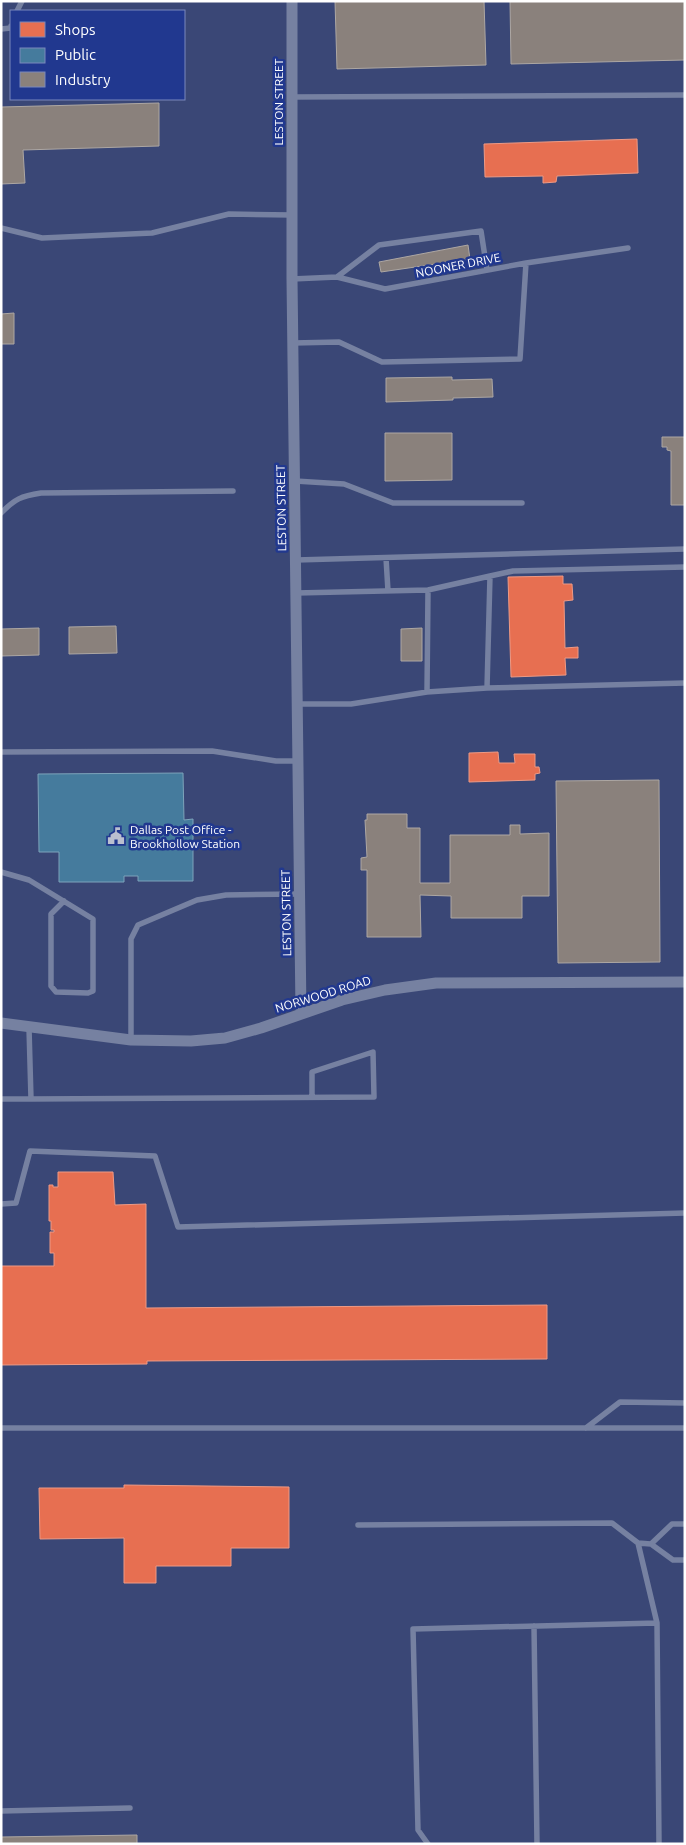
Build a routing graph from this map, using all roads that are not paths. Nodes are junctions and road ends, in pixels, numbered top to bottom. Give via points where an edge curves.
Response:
1 (292, 1) edge
2 (685, 96) edge
3 (292, 97) junction
4 (292, 215) junction
5 (1, 228) edge
6 (628, 248) dead end
7 (526, 262) junction
8 (487, 270) junction
9 (337, 277) junction
10 (292, 279) junction
11 (293, 343) junction
12 (295, 481) junction
13 (233, 491) dead end
14 (522, 502) dead end
15 (1, 513) edge
16 (685, 549) edge
17 (386, 558) junction
18 (296, 560) junction
19 (685, 567) edge
20 (490, 576) junction
21 (428, 590) junction
22 (388, 591) junction
23 (296, 593) junction
24 (685, 683) edge
25 (487, 688) junction
26 (427, 692) junction
27 (297, 704) junction
28 (1, 752) edge
29 (298, 761) junction
30 (1, 872) edge
31 (300, 894) junction
32 (64, 901) junction
33 (685, 982) edge
34 (301, 1014) junction
35 (1, 1023) edge
36 (29, 1028) junction
37 (131, 1040) junction
38 (312, 1097) junction
39 (1, 1099) edge
40 (31, 1099) junction
41 (1, 1204) edge
42 (685, 1213) edge
43 (685, 1403) edge
44 (1, 1428) edge
45 (586, 1428) junction
46 (685, 1428) edge
47 (685, 1524) edge
48 (358, 1525) dead end
49 (638, 1543) junction
50 (651, 1544) junction
51 (685, 1560) edge
52 (657, 1623) junction
53 (534, 1626) junction
54 (130, 1808) dead end
55 (1, 1810) edge
56 (428, 1844) edge
57 (537, 1844) edge
58 (659, 1844) edge

1 - 3 street, LESTON STREET
2 - 3 lane
3 - 4 street, LESTON STREET
4 - 5 lane via 229,214 152,233 51,238
4 - 10 street, LESTON STREET
6 - 7 lane, NOONER DRIVE
7 - 8 lane, NOONER DRIVE
7 - 11 lane via 520,359 382,362 339,342
8 - 9 lane, NOONER DRIVE via 385,289
8 - 9 lane via 481,231 379,245
9 - 10 lane, NOONER DRIVE
10 - 11 street, LESTON STREET
11 - 12 street, LESTON STREET
12 - 14 lane via 344,484 394,503
12 - 18 street, LESTON STREET
13 - 15 lane via 41,493 23,496
16 - 17 lane
17 - 18 lane
17 - 22 lane
18 - 23 street, LESTON STREET
19 - 20 lane via 513,571
20 - 21 lane
20 - 25 lane
21 - 22 lane
21 - 26 lane
22 - 23 lane
23 - 27 street, LESTON STREET
24 - 25 lane
25 - 26 lane
26 - 27 lane via 351,704
27 - 29 street, LESTON STREET
28 - 29 lane via 212,751 276,761
29 - 31 street, LESTON STREET
30 - 32 lane via 29,880
31 - 34 street, LESTON STREET
31 - 37 lane via 226,895 197,900 138,926 131,939
32 - 32 lane via 92,919 92,991 88,993 56,992 51,986 51,914
33 - 34 street, NORWOOD ROAD via 436,983 385,990
34 - 37 street, NORWOOD ROAD via 225,1038
35 - 36 street, NORWOOD ROAD
36 - 37 street, NORWOOD ROAD
36 - 40 lane
38 - 38 lane via 374,1097 373,1052 312,1072
38 - 40 lane
39 - 40 lane
41 - 42 lane via 16,1203 30,1151 155,1156 178,1227
43 - 45 lane via 620,1402
44 - 45 lane
45 - 46 lane
47 - 50 lane via 672,1524
48 - 49 lane via 612,1522
49 - 50 lane
49 - 52 lane
50 - 51 lane via 673,1560
52 - 53 lane
52 - 58 lane
53 - 56 lane via 413,1630 418,1830
53 - 57 lane
54 - 55 lane

